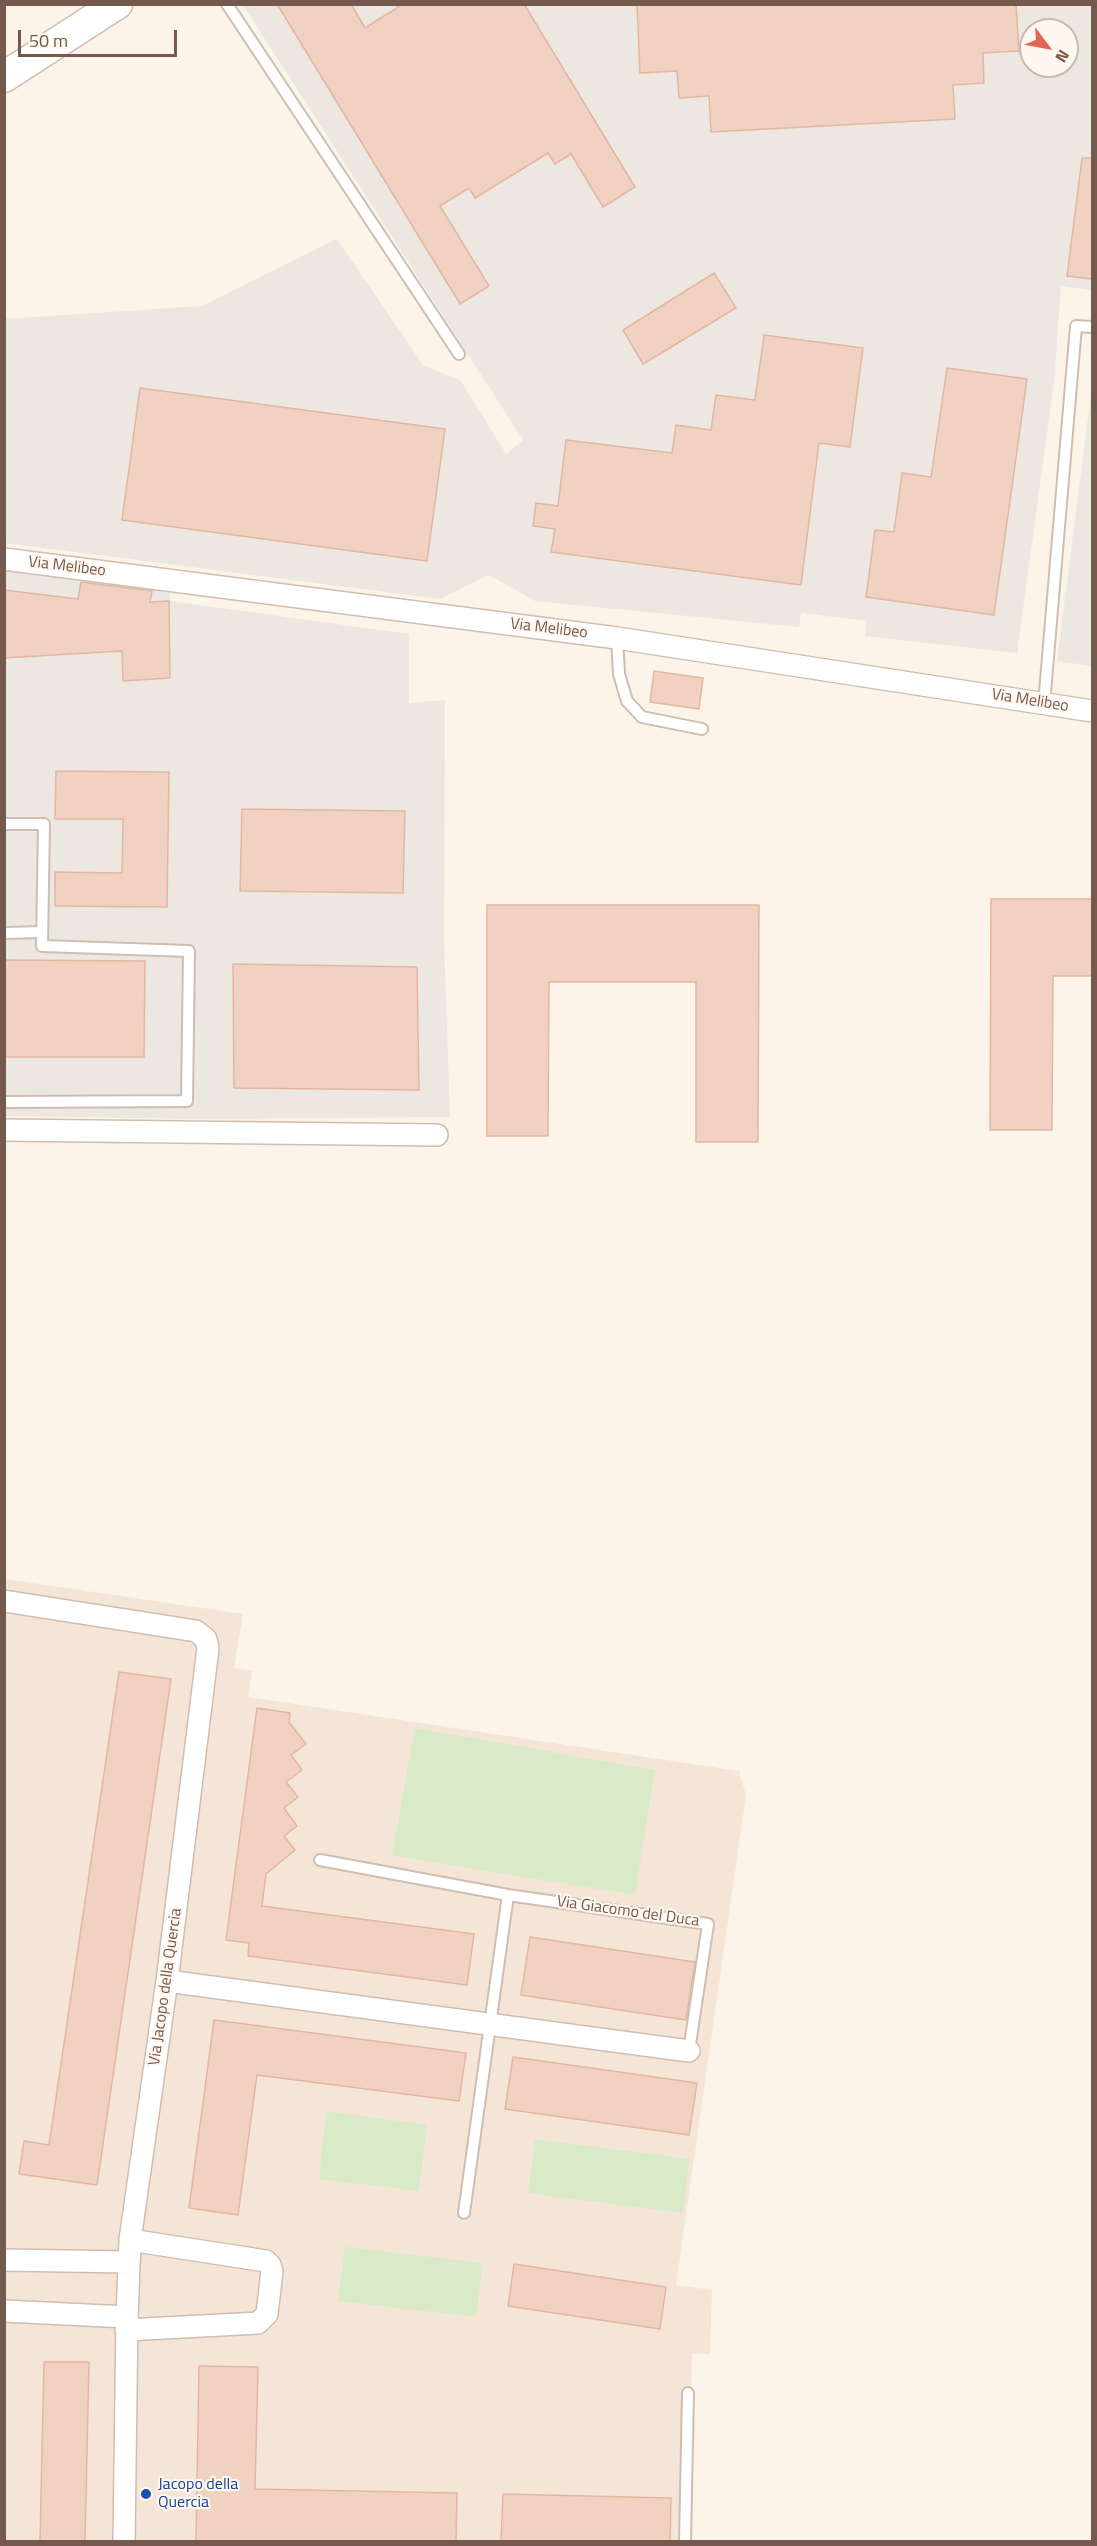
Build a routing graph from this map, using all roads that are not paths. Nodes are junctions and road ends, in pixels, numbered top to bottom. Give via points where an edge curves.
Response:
1 (117, 4) edge
2 (227, 4) edge
3 (4, 77) edge
4 (1092, 327) edge
5 (459, 354) dead end
6 (4, 559) edge
7 (617, 638) junction
8 (1044, 704) junction
9 (1092, 711) edge
10 (702, 729) dead end
11 (4, 824) edge
12 (42, 932) junction
13 (4, 933) edge
14 (4, 1102) edge
15 (4, 1130) edge
16 (437, 1135) dead end
17 (4, 1601) edge
18 (320, 1860) dead end
19 (508, 1895) junction
20 (167, 1981) junction
21 (490, 2023) junction
22 (689, 2051) joint
23 (464, 2213) dead end
24 (130, 2240) junction
25 (4, 2260) edge
26 (129, 2262) junction
27 (4, 2311) edge
28 (126, 2324) junction
29 (688, 2393) dead end
30 (124, 2541) edge
31 (685, 2541) edge

1 - 3 street
2 - 5 lane
4 - 8 lane via 1077,326
6 - 7 street, Via Melibeo
7 - 8 street, Via Melibeo
7 - 10 lane via 619,674 627,701 634,709 642,717
8 - 9 street, Via Melibeo
11 - 12 lane via 44,824
12 - 13 lane
12 - 14 lane via 42,946 189,951 187,1101
15 - 16 street
17 - 20 street, Via Jacopo della Quercia via 188,1629 206,1639 208,1648
18 - 19 lane, Via Giacomo del Duca
19 - 21 lane
19 - 22 lane, Via Giacomo del Duca via 708,1924
20 - 21 street, Via Giacomo del Duca
20 - 24 street, Via Jacopo della Quercia
21 - 22 street, Via Giacomo del Duca
21 - 23 lane
24 - 26 street, Via Jacopo della Quercia
24 - 28 street via 266,2261 272,2271 267,2314 258,2323
25 - 26 street
26 - 28 street, Via Jacopo della Quercia
27 - 28 street
28 - 30 street, Via Jacopo della Quercia
29 - 31 lane

